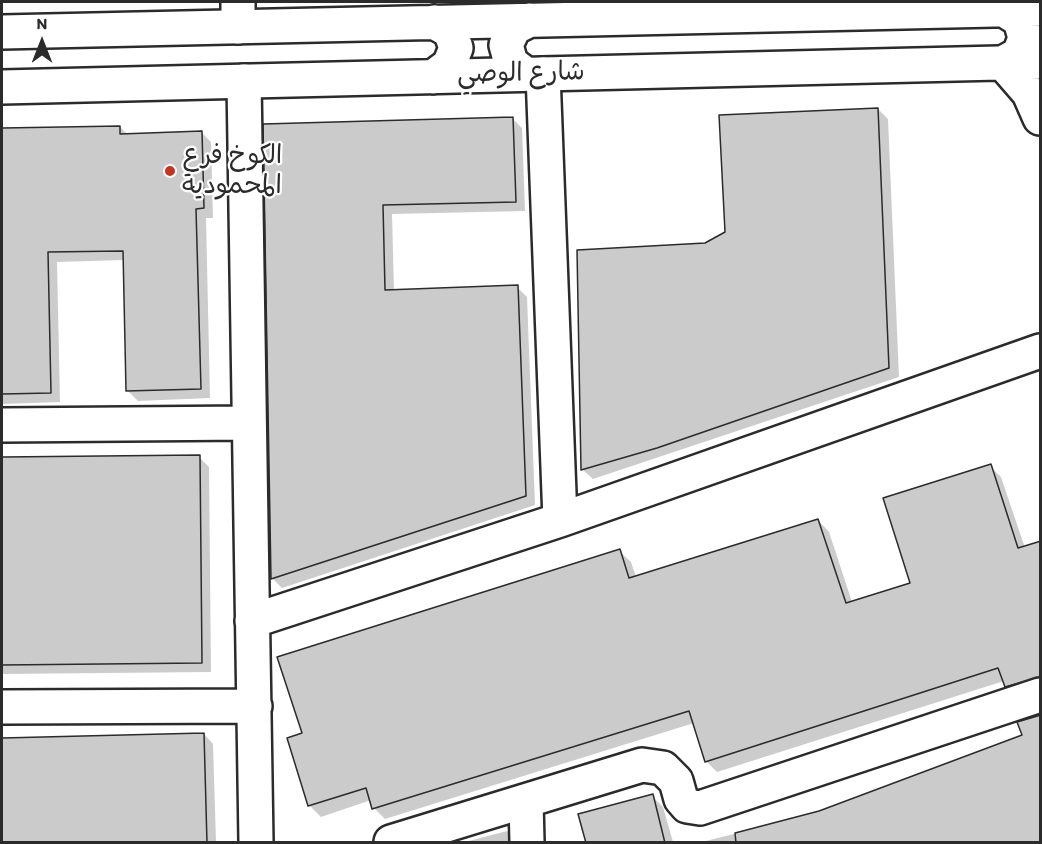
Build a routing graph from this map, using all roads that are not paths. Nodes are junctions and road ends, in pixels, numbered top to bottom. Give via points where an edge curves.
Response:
1 (970, 6) edge
2 (1041, 9) edge
3 (1004, 10) junction
4 (238, 14) edge
5 (530, 20) junction
6 (434, 22) junction
7 (2, 32) edge
8 (1035, 50) edge
9 (1003, 63) junction
10 (534, 74) junction
11 (433, 76) junction
12 (244, 81) junction
13 (2, 87) edge
14 (1041, 118) edge
15 (1041, 351) edge
16 (249, 423) junction
17 (2, 425) edge
18 (560, 520) junction
19 (252, 621) junction
20 (1041, 695) edge
21 (255, 706) junction
22 (2, 707) edge
23 (526, 801) junction
24 (256, 843) edge
25 (391, 843) edge
26 (528, 843) edge

1 - 3 street, شارع الوصي
1 - 5 street, شارع الوصي
2 - 3 street, شارع الوصي
3 - 8 street via 1020,20
4 - 6 street, شارع الوصي
4 - 7 street, شارع الوصي
5 - 6 street, شارع الوصي
5 - 10 street via 514,28 506,45 511,63
6 - 11 street via 450,31 456,48 449,65
8 - 9 street, شارع الوصي
9 - 10 street, شارع الوصي
9 - 14 street via 1029,93
10 - 11 street, شارع الوصي
10 - 18 street
11 - 12 street, شارع الوصي
12 - 13 street, شارع الوصي
12 - 16 street
15 - 18 street
16 - 17 street
16 - 19 street
18 - 19 street
19 - 21 street
20 - 23 street via 700,808 687,806 676,781 663,768 642,765
21 - 22 street
21 - 24 street
23 - 25 street
23 - 26 street

